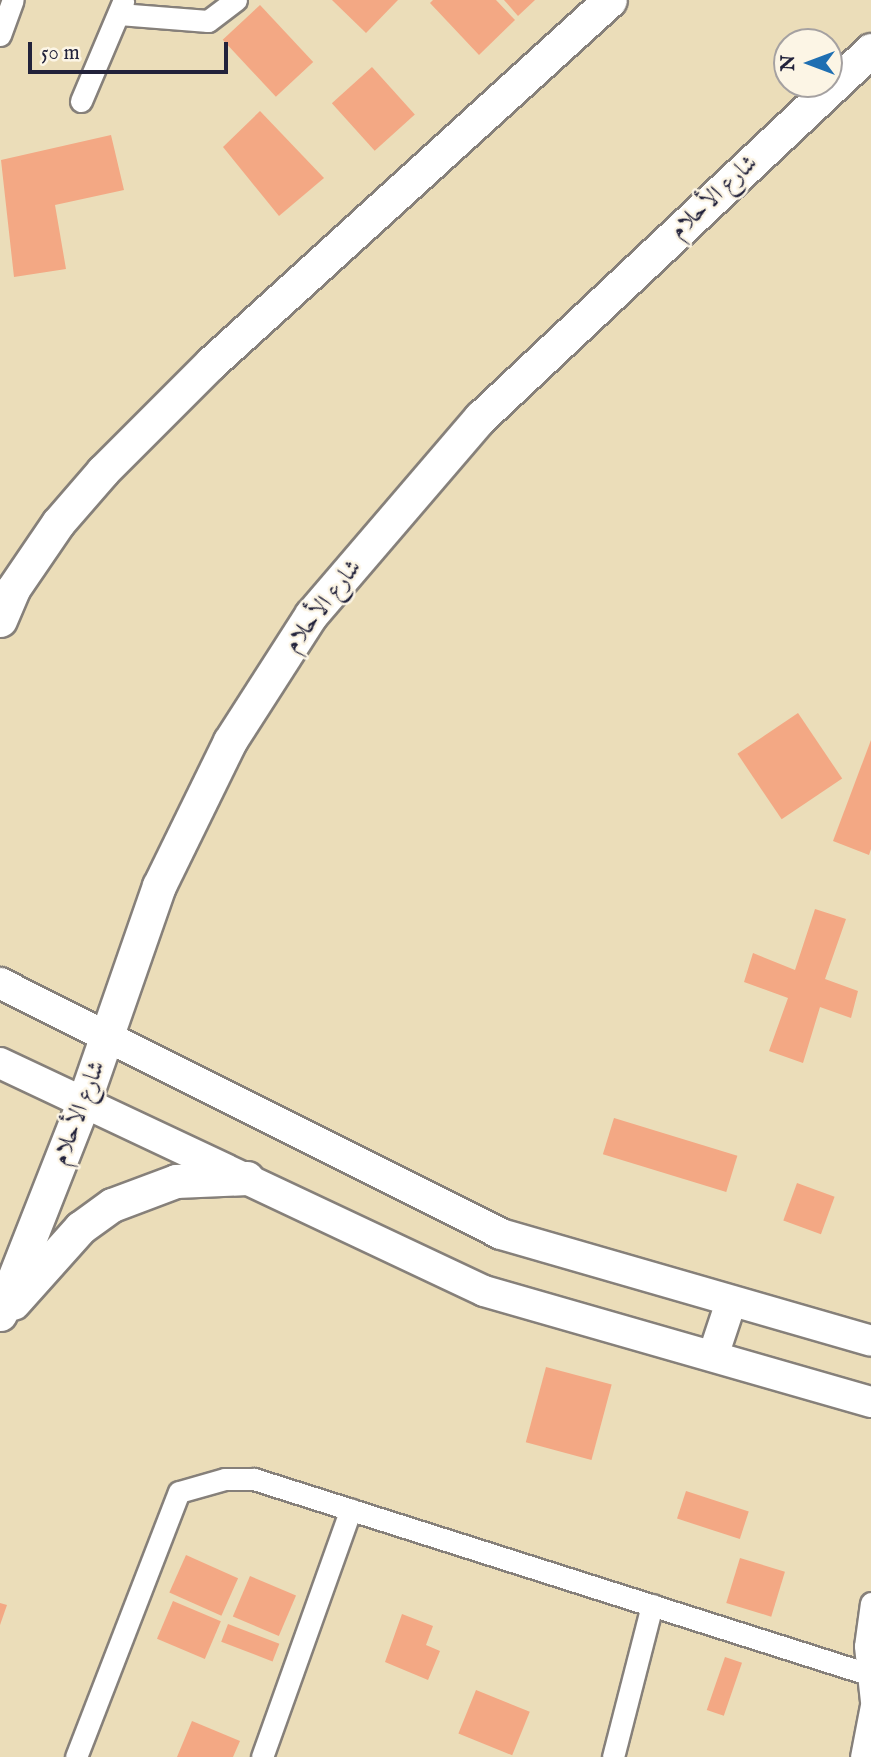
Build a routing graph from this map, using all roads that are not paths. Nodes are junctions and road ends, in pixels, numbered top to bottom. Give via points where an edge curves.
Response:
1 (13, 0) edge
2 (236, 0) edge
3 (610, 0) edge
4 (121, 7) edge
5 (0, 35) edge
6 (871, 50) edge
7 (81, 102) dead end
8 (6, 587) edge
9 (0, 620) edge
10 (0, 983) edge
11 (107, 1038) junction
12 (0, 1063) edge
13 (85, 1101) junction
14 (247, 1178) junction
15 (731, 1302) junction
16 (0, 1316) edge
17 (871, 1341) edge
18 (713, 1356) junction
19 (871, 1402) edge
20 (351, 1509) junction
21 (871, 1603) edge
22 (652, 1605) junction
23 (868, 1674) junction
24 (871, 1703) edge
25 (76, 1757) edge
26 (262, 1757) edge
27 (613, 1757) edge
28 (861, 1757) edge

1 - 5 street
2 - 4 street via 208,22
3 - 8 main road via 211,363 67,512
4 - 7 street
6 - 11 main road, شارع الأحلام via 480,418 311,615 230,741 159,886
8 - 9 main road
10 - 11 main road
11 - 13 main road, شارع الأحلام
11 - 15 main road via 501,1234
12 - 13 main road
13 - 14 main road
13 - 16 main road, شارع الأحلام
14 - 16 main road via 176,1181 112,1205 80,1228
14 - 18 main road via 484,1291
15 - 17 main road
15 - 18 main road
18 - 19 main road
20 - 22 street
20 - 25 street via 254,1479 225,1479 179,1492
20 - 26 street
21 - 23 street via 865,1646
22 - 23 street
22 - 27 street
23 - 24 street
24 - 28 street

